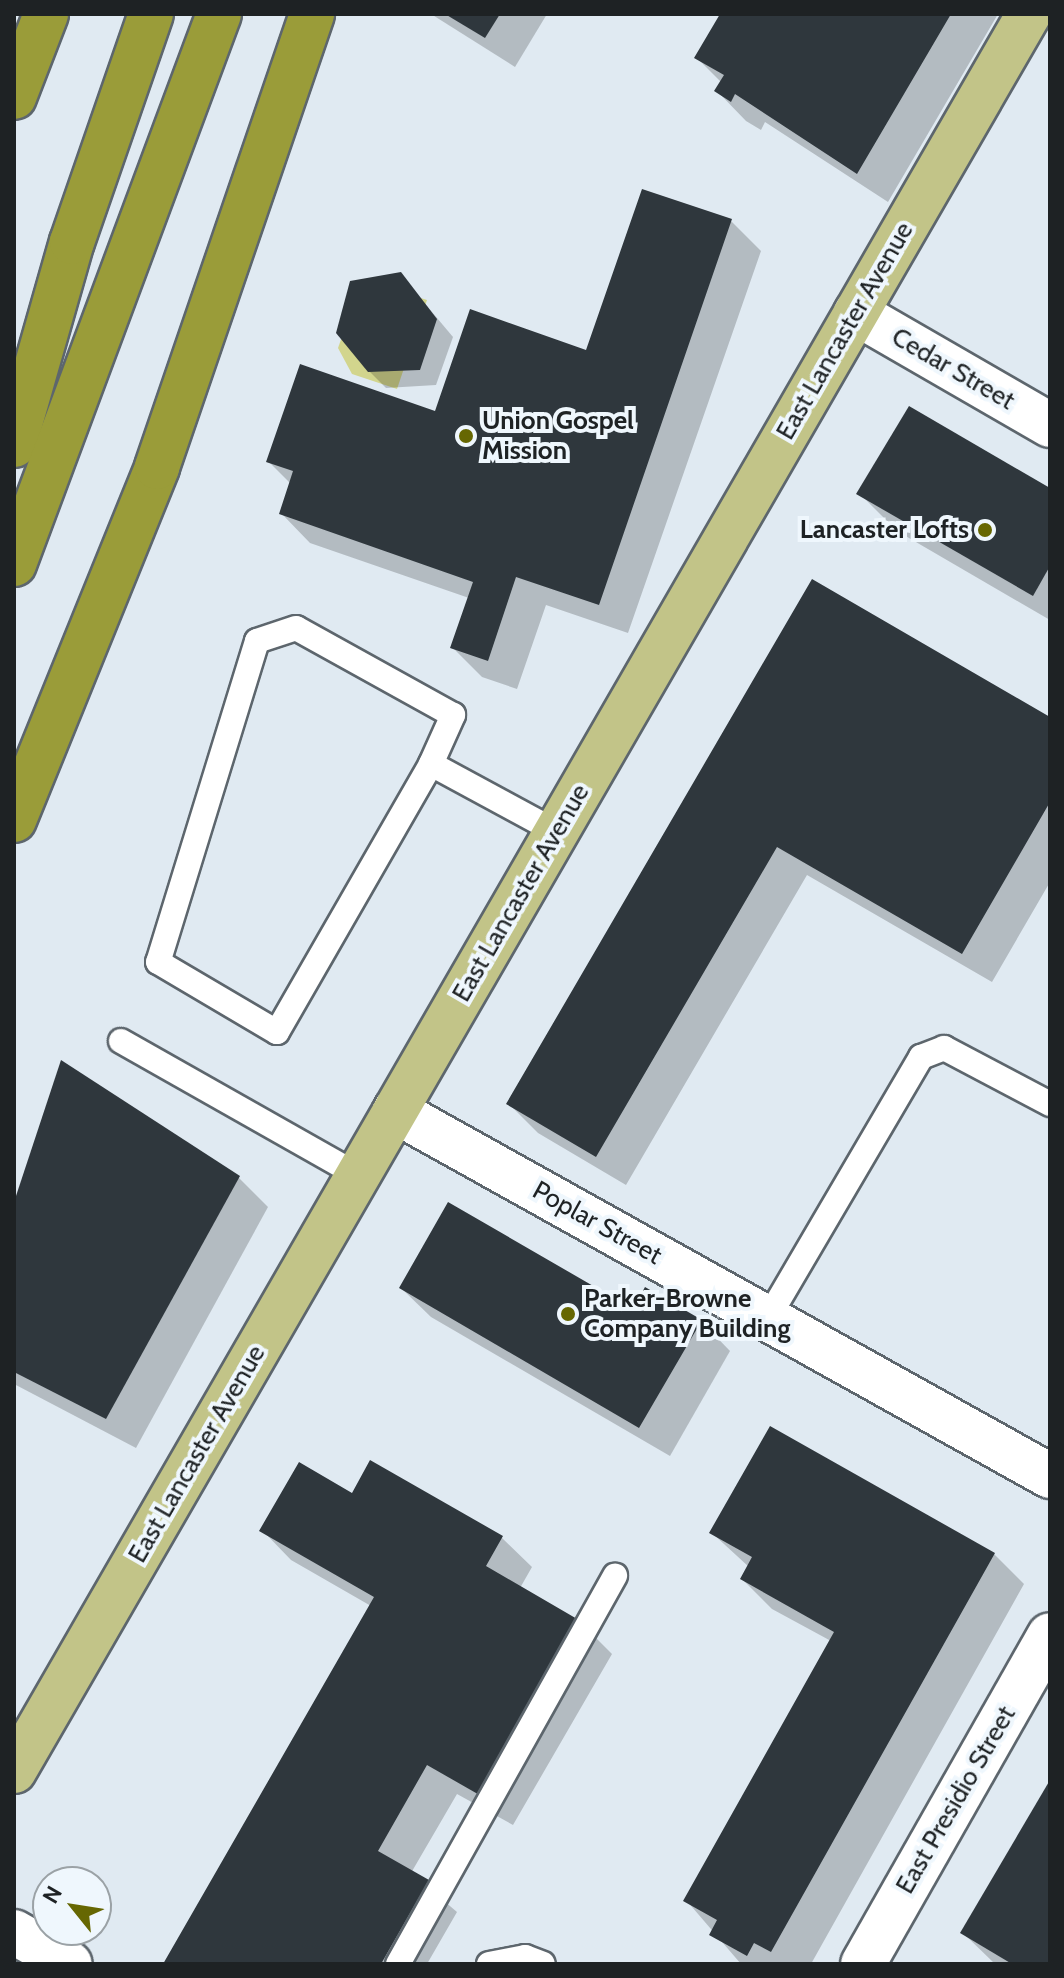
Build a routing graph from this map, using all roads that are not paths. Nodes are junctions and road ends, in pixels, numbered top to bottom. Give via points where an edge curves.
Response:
1 (46, 14) edge
2 (151, 14) edge
3 (219, 14) edge
4 (312, 14) edge
5 (1029, 14) edge
6 (14, 97) edge
7 (856, 313) junction
8 (1050, 425) edge
9 (14, 445) edge
10 (14, 564) edge
11 (431, 764) junction
12 (14, 820) edge
13 (557, 832) junction
14 (121, 1041) dead end
15 (1050, 1104) edge
16 (395, 1111) junction
17 (358, 1175) junction
18 (768, 1318) junction
19 (1050, 1476) edge
20 (615, 1575) dead end
21 (1050, 1635) edge
22 (14, 1771) edge
23 (14, 1932) edge
24 (531, 1962) edge
25 (70, 1964) edge
26 (398, 1964) edge
27 (489, 1964) edge
28 (863, 1964) edge

1 - 6 highway
2 - 9 highway via 72,242
3 - 10 highway
4 - 12 highway via 157,467
5 - 7 main road, East Lancaster Avenue
7 - 8 street, Cedar Street
7 - 13 main road, East Lancaster Avenue
11 - 11 lane via 277,1032 158,962 257,641 296,628 453,715
11 - 13 lane
13 - 16 main road, East Lancaster Avenue
14 - 17 lane
15 - 18 lane via 944,1048 921,1057
16 - 17 main road, East Lancaster Avenue
16 - 18 street, Poplar Street
17 - 22 main road, East Lancaster Avenue
18 - 19 street, Poplar Street
20 - 26 lane
21 - 28 street, East Presidio Street
23 - 25 street
24 - 27 lane

